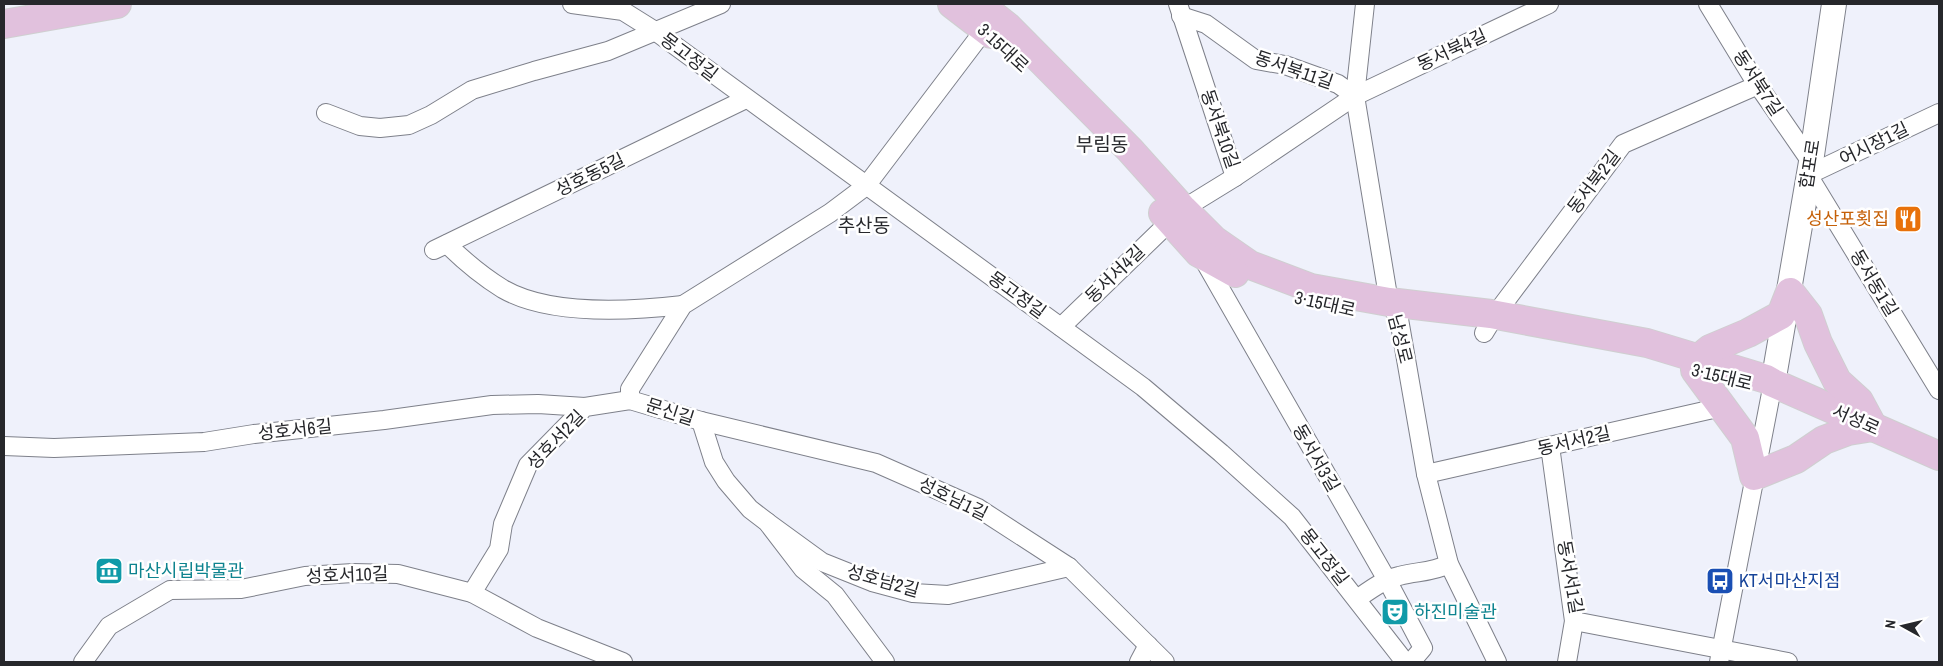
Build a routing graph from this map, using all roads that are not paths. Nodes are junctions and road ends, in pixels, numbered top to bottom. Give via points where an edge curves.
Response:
1 (117, 4) edge
2 (572, 4) edge
3 (722, 4) edge
4 (952, 4) edge
5 (1365, 4) edge
6 (1549, 4) edge
7 (1708, 4) edge
8 (1834, 4) edge
9 (83, 7) edge
10 (1180, 10) edge
11 (982, 16) edge
12 (4, 24) edge
13 (655, 31) junction
14 (1758, 85) junction
15 (1355, 96) junction
16 (746, 99) junction
17 (326, 113) dead end
18 (1939, 113) edge
19 (1810, 169) junction
20 (1235, 177) junction
21 (866, 186) junction
22 (1176, 215) junction
23 (1199, 253) junction
24 (1790, 292) junction
25 (683, 305) junction
26 (1394, 310) junction
27 (1490, 324) junction
28 (1060, 327) junction
29 (1697, 364) junction
30 (1773, 383) junction
31 (1939, 390) edge
32 (630, 400) junction
33 (585, 407) junction
34 (1722, 407) junction
35 (701, 421) junction
36 (1873, 427) junction
37 (4, 446) edge
38 (1550, 446) junction
39 (1939, 456) edge
40 (1426, 474) junction
41 (1754, 476) junction
42 (767, 522) junction
43 (1448, 564) junction
44 (1070, 567) junction
45 (1387, 580) junction
46 (472, 593) junction
47 (1357, 599) junction
48 (1574, 621) junction
49 (1148, 645) junction
50 (1721, 656) edge
51 (83, 662) edge
52 (623, 662) edge
53 (885, 662) edge
54 (1140, 662) edge
55 (1165, 662) edge
56 (1405, 662) edge
57 (1411, 662) edge
58 (1497, 662) edge
59 (1567, 662) edge
60 (1788, 662) edge

1 - 9 main road
2 - 13 street, 몽고정길 via 623,11
3 - 13 street
4 - 11 main road, 3·15대로
5 - 15 street, 남성로
6 - 15 street, 동서북4길
7 - 14 street, 동서북7길
8 - 19 main road, 합포로
9 - 12 main road
10 - 15 street, 동서북11길 via 1206,24 1256,60 1285,65 1338,84
10 - 20 street, 동서북10길
11 - 21 street, 문신길
11 - 22 main road, 3·15대로 via 1008,27 1130,150
13 - 16 street, 몽고정길
13 - 17 street via 608,51 472,90 408,125 360,126
14 - 19 street, 동서북7길
14 - 27 street, 동서북2길 via 1623,144
15 - 20 street, 동서북10길
15 - 26 street, 남성로
16 - 21 street, 몽고정길
16 - 25 street, 성호동5길 via 440,247 504,290 552,305 642,309
18 - 19 street, 어시장1길
19 - 24 main road, 합포로
19 - 31 street, 동서동1길
20 - 22 street, 동서서4길
21 - 25 street, 문신길 via 830,213
21 - 28 street, 몽고정길
22 - 23 main road, 3·15대로
22 - 26 main road, 3·15대로 via 1250,265 1311,288
22 - 28 street, 동서서4길
23 - 26 main road, 3·15대로 via 1244,278 1312,304
23 - 45 street, 동서서3길
24 - 29 main road via 1780,315 1710,349
24 - 30 main road, 합포로
24 - 36 main road via 1808,315 1837,380 1859,401
25 - 32 street, 문신길 via 630,389
26 - 27 main road, 3·15대로
26 - 40 street, 남성로
27 - 29 main road, 3·15대로 via 1647,343
28 - 47 street, 몽고정길 via 1142,388 1292,517
29 - 30 main road, 3·15대로
29 - 34 main road
30 - 36 main road, 서성로
30 - 41 street, 3·15대로
32 - 33 street, 성호서2길
32 - 35 street, 문신길
33 - 37 street, 성호서6길 via 492,404 204,442 54,448
33 - 46 street, 성호서2길 via 528,465 503,524 499,549
34 - 38 street, 동서서2길
34 - 41 main road via 1745,438
35 - 42 street, 문신길 via 714,462 726,481 750,509
35 - 44 street, 성호남1길 via 876,463 978,508
36 - 39 main road, 서성로
36 - 41 main road via 1848,431 1824,440 1796,458
38 - 40 street, 동서서2길
38 - 48 street, 동서서1길
40 - 43 street, 남성로
41 - 50 street, 3·15대로
42 - 44 street, 성호남2길 via 822,562 872,582 913,593 948,595
42 - 53 street, 문신길 via 803,569 835,595
43 - 45 street via 1436,570
43 - 58 street, 남성로
44 - 49 street, 성호남1길
45 - 47 street
45 - 57 street, 동서서3길 via 1423,648
46 - 51 street, 성호서10길 via 398,574 353,573 305,576 241,590 170,590 109,626
46 - 52 street, 성호서10길 via 537,628
47 - 56 street, 몽고정길
48 - 50 street, 동서서1길
48 - 59 street
49 - 54 street
49 - 55 street, 성호남1길
50 - 60 street, 동서서1길

